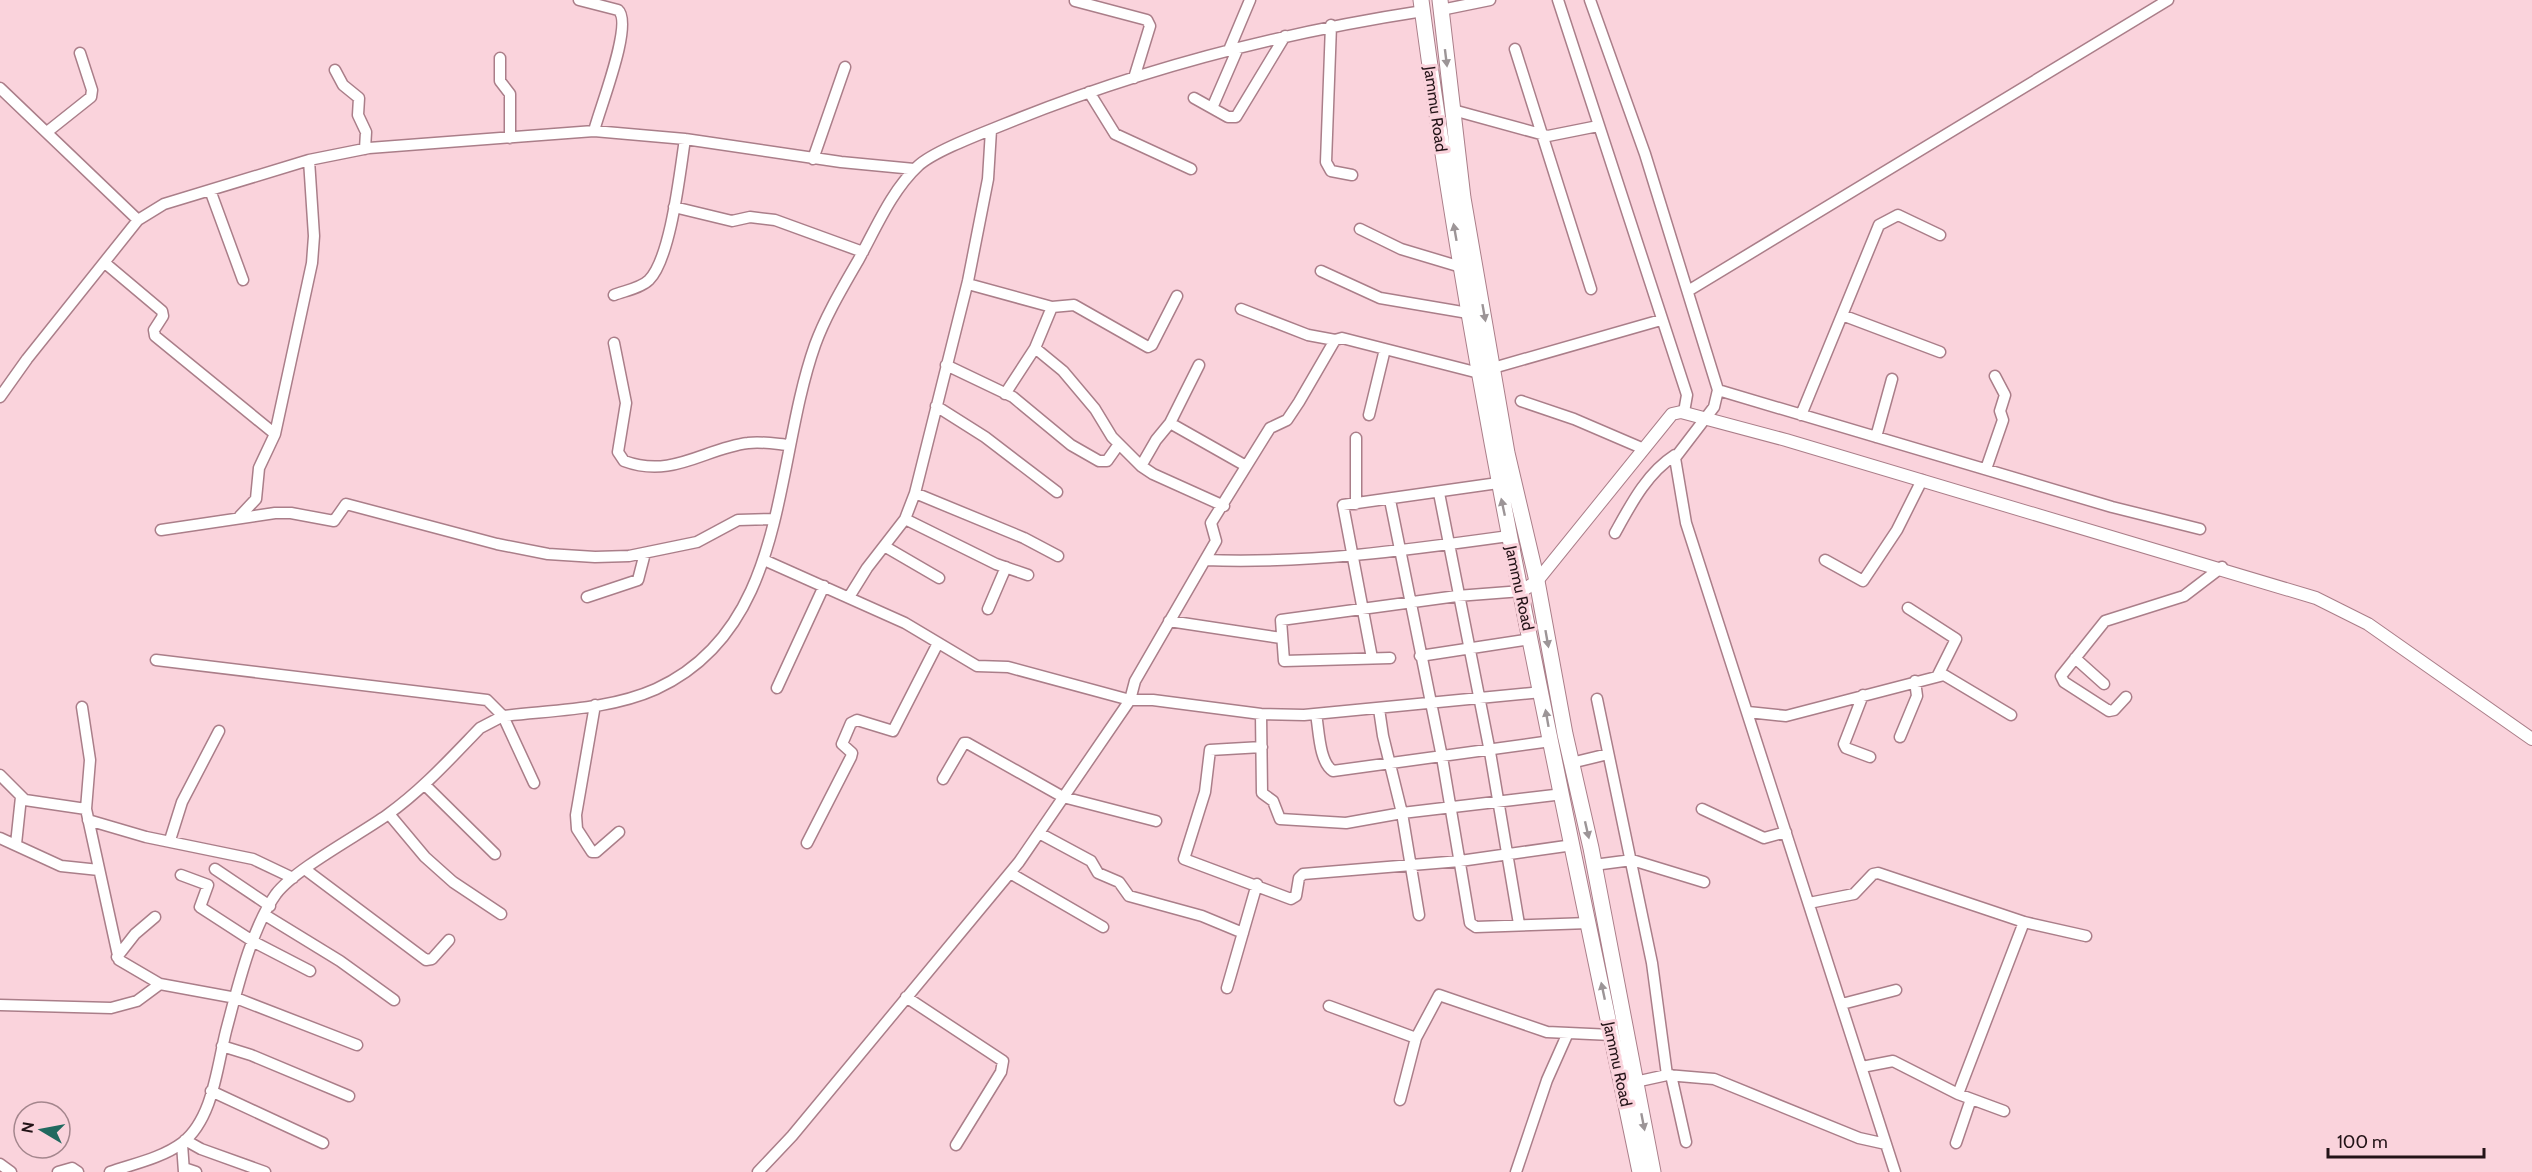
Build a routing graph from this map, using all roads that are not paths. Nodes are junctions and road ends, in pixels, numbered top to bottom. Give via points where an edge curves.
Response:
1 (579, 0) edge
2 (1250, 0) edge
3 (1490, 0) edge
4 (1558, 0) edge
5 (1590, 0) edge
6 (2168, 0) edge
7 (1075, 1) edge
8 (1100, 4) edge
9 (1440, 5) edge
10 (1422, 6) edge
11 (1330, 25) junction
12 (1284, 36) junction
13 (1233, 49) junction
14 (1515, 49) dead end
15 (80, 53) dead end
16 (500, 58) dead end
17 (845, 67) dead end
18 (334, 70) dead end
19 (1134, 78) junction
20 (0, 88) edge
21 (1089, 92) junction
22 (1194, 98) dead end
23 (1212, 108) junction
24 (1453, 110) junction
25 (1598, 126) junction
26 (990, 130) junction
27 (594, 131) junction
28 (47, 132) junction
29 (1542, 134) junction
30 (510, 138) junction
31 (685, 139) junction
32 (365, 149) junction
33 (813, 159) junction
34 (309, 160) junction
35 (914, 169) junction
36 (1191, 169) dead end
37 (1352, 175) dead end
38 (210, 190) junction
39 (674, 207) junction
40 (138, 220) junction
41 (1359, 229) dead end
42 (1940, 235) dead end
43 (863, 252) junction
44 (105, 263) junction
45 (1461, 267) junction
46 (1321, 271) dead end
47 (243, 280) dead end
48 (968, 284) junction
49 (1591, 289) dead end
50 (1688, 291) junction
51 (614, 295) dead end
52 (1177, 296) dead end
53 (1052, 307) junction
54 (1241, 309) dead end
55 (1468, 313) junction
56 (1842, 315) junction
57 (1661, 320) junction
58 (1335, 340) junction
59 (614, 343) dead end
60 (1035, 348) junction
61 (1385, 349) junction
62 (1940, 352) dead end
63 (946, 365) junction
64 (1199, 365) dead end
65 (1486, 371) junction
66 (1995, 376) dead end
67 (1892, 379) dead end
68 (1005, 394) junction
69 (0, 397) edge
70 (1521, 401) dead end
71 (936, 406) junction
72 (1704, 407) junction
73 (1369, 415) dead end
74 (1801, 415) junction
75 (1170, 423) junction
76 (275, 434) junction
77 (1876, 437) junction
78 (1356, 438) dead end
79 (1119, 444) junction
80 (790, 445) junction
81 (1644, 449) junction
82 (1675, 455) junction
83 (1141, 465) junction
84 (1246, 466) junction
85 (1986, 469) junction
86 (1922, 480) junction
87 (1498, 483) junction
88 (1057, 492) dead end
89 (915, 493) junction
90 (1439, 493) junction
91 (1390, 500) junction
92 (1356, 504) junction
93 (1224, 506) junction
94 (240, 517) junction
95 (774, 519) junction
96 (905, 519) junction
97 (2200, 529) dead end
98 (161, 530) dead end
99 (1615, 533) dead end
100 (1509, 536) junction
101 (1447, 545) junction
102 (884, 546) junction
103 (1400, 551) junction
104 (645, 553) junction
105 (1058, 556) dead end
106 (1352, 557) junction
107 (764, 560) junction
108 (1205, 560) junction
109 (1825, 560) dead end
110 (1006, 567) junction
111 (2222, 567) junction
112 (1028, 575) dead end
113 (939, 578) dead end
114 (1537, 581) junction
115 (824, 586) junction
116 (1522, 591) junction
117 (1457, 596) junction
118 (587, 597) dead end
119 (849, 597) junction
120 (1410, 602) junction
121 (1362, 608) junction
122 (1908, 608) dead end
123 (988, 609) dead end
124 (1169, 621) junction
125 (1281, 639) junction
126 (1531, 639) junction
127 (938, 642) junction
128 (1468, 647) junction
129 (1420, 656) junction
130 (1372, 658) junction
131 (1390, 658) dead end
132 (2075, 658) junction
133 (156, 660) dead end
134 (1938, 675) junction
135 (1915, 681) junction
136 (2104, 684) dead end
137 (777, 688) dead end
138 (1542, 692) junction
139 (1863, 695) junction
140 (2126, 697) dead end
141 (1478, 698) junction
142 (1598, 699) dead end
143 (1130, 700) junction
144 (1430, 704) junction
145 (595, 705) junction
146 (82, 707) dead end
147 (1379, 709) junction
148 (1748, 712) junction
149 (1261, 714) junction
150 (1316, 714) junction
151 (2011, 715) dead end
152 (503, 716) junction
153 (219, 731) dead end
154 (1900, 737) dead end
155 (2532, 739) edge
156 (1551, 741) junction
157 (1262, 747) junction
158 (1490, 752) junction
159 (1606, 754) junction
160 (1442, 757) junction
161 (1870, 757) dead end
162 (1390, 764) junction
163 (1571, 764) junction
164 (0, 775) edge
165 (944, 779) dead end
166 (534, 783) dead end
167 (425, 785) junction
168 (1563, 794) junction
169 (21, 797) junction
170 (1063, 798) junction
171 (1498, 803) junction
172 (1451, 808) junction
173 (1702, 809) dead end
174 (1401, 813) junction
175 (389, 814) junction
176 (87, 815) junction
177 (1156, 821) dead end
178 (619, 832) dead end
179 (1786, 832) junction
180 (1039, 833) junction
181 (0, 838) edge
182 (170, 840) junction
183 (807, 843) dead end
184 (16, 844) junction
185 (1573, 845) junction
186 (495, 854) dead end
187 (1508, 854) junction
188 (1460, 861) junction
189 (1622, 862) junction
190 (1594, 865) junction
191 (1411, 866) junction
192 (215, 869) dead end
193 (99, 870) junction
194 (306, 870) junction
195 (1010, 873) junction
196 (181, 875) dead end
197 (293, 878) junction
198 (1704, 882) dead end
199 (1257, 884) junction
200 (1809, 903) junction
201 (267, 911) junction
202 (501, 914) dead end
203 (1419, 915) dead end
204 (155, 916) dead end
205 (2024, 922) junction
206 (1589, 923) junction
207 (1520, 924) junction
208 (1103, 927) dead end
209 (1243, 933) junction
210 (2086, 936) dead end
211 (449, 940) dead end
212 (254, 942) junction
213 (117, 957) junction
214 (310, 971) dead end
215 (160, 984) junction
216 (1227, 988) dead end
217 (1896, 990) dead end
218 (906, 997) junction
219 (236, 998) junction
220 (394, 1000) dead end
221 (0, 1005) edge
222 (1842, 1005) junction
223 (1329, 1006) dead end
224 (1567, 1035) junction
225 (1612, 1035) junction
226 (1416, 1038) junction
227 (357, 1044) dead end
228 (222, 1046) junction
229 (1862, 1067) junction
230 (1665, 1076) junction
231 (1635, 1082) junction
232 (211, 1091) junction
233 (1958, 1095) junction
234 (349, 1096) dead end
235 (1971, 1099) junction
236 (1400, 1100) dead end
237 (2004, 1111) dead end
238 (183, 1142) junction
239 (1686, 1142) dead end
240 (323, 1143) dead end
241 (1956, 1143) dead end
242 (1886, 1144) junction
243 (956, 1145) dead end
244 (0, 1164) edge
245 (184, 1170) edge
246 (1643, 1171) edge
247 (11, 1172) edge
248 (58, 1172) edge
249 (78, 1172) edge
250 (110, 1172) edge
251 (196, 1172) edge
252 (265, 1172) edge
253 (758, 1172) edge
254 (1516, 1172) edge
255 (1895, 1172) edge

1 - 27 street via 618,10 624,21
2 - 13 street
3 - 9 street
4 - 25 street
5 - 50 street
6 - 50 street
7 - 8 street
8 - 19 street via 1145,18 1149,23
9 -> 24 main road
10 - 11 street
45 -> 10 main road, Jammu Road
11 - 12 street
11 - 37 street via 1326,162 1331,171
12 - 13 street
12 - 23 street via 1236,117
13 - 19 street
13 - 23 street
14 - 29 street
15 - 28 street via 91,97
16 - 30 street via 500,81 510,94
17 - 33 street
18 - 32 street via 358,98 358,115 366,132
19 - 21 street
20 - 28 street
21 - 26 street
21 - 36 street via 1115,134
22 - 23 street
24 - 29 street
24 -> 65 main road
25 - 29 street
25 - 57 street
26 - 35 street
26 - 48 street via 988,179
27 - 30 street
27 - 31 street
28 - 40 street
29 - 49 street
30 - 32 street
31 - 33 street
31 - 39 street
32 - 34 street
33 - 35 street
34 - 38 street
34 - 76 street via 312,263
35 - 43 street
38 - 40 street via 164,204
38 - 47 street
39 - 43 street via 732,221 750,217 775,220
39 - 51 street via 664,247 649,280
40 - 44 street
41 - 45 street via 1401,249
42 - 56 street via 1898,215 1879,225
43 - 80 street via 832,306 815,346
44 - 69 street
44 - 76 street via 162,311 155,336
45 - 55 main road, Jammu Road
46 - 55 street via 1380,298
48 - 53 street
48 - 63 street
50 - 72 street
52 - 53 street via 1148,347 1074,305
53 - 60 street
54 - 58 street via 1308,335
55 - 65 main road, Jammu Road
56 - 62 street
56 - 74 street
57 - 65 street
57 - 72 street via 1687,395
58 - 61 street via 1342,338
58 - 84 street via 1287,420 1270,428
59 - 80 street via 626,403 618,452 624,461 660,466 688,463 751,442
60 - 68 street
60 - 79 street via 1063,371
61 - 65 street
61 - 73 street
63 - 68 street
63 - 71 street
64 - 75 street
65 - 87 main road, Jammu Road
65 - 114 main road
66 - 85 street via 2005,395 2000,413 2003,420
67 - 77 street
68 - 79 street via 1071,445 1099,461 1107,461
70 - 81 street
71 - 88 street
71 - 89 street
72 - 74 street
72 - 81 street via 1672,414
72 - 82 street
72 - 86 street
74 - 77 street
75 - 83 street
75 - 84 street
76 - 94 street via 259,468 256,499
77 - 85 street
78 - 92 street
79 - 83 street
80 - 95 street
81 - 114 street
82 - 99 street via 1640,490
82 - 148 street via 1686,523
83 - 93 street
84 - 93 street
85 - 97 street
86 - 109 street via 1897,530 1863,581
86 - 111 street
87 - 90 street
100 -> 87 main road, Jammu Road
89 - 96 street
89 - 105 street
90 - 91 street
90 - 101 street
91 - 92 street
91 - 103 street
92 - 106 street via 1342,508
93 - 108 street via 1211,523 1217,539
94 - 98 street
94 - 104 street via 291,513 334,521 344,505 355,505 497,544 549,554 595,557
95 - 104 street via 738,520 697,542
95 - 107 street
96 - 102 street
96 - 110 street
100 - 101 street
100 - 116 main road, Jammu Road
101 - 103 street
101 - 117 street
102 - 113 street
102 - 119 street
103 - 106 street
103 - 120 street
104 - 118 street via 638,580
106 - 108 street via 1288,562
106 - 121 street
107 - 115 street
107 - 145 street via 733,627 710,652 680,677 653,690
108 - 124 street
110 - 112 street
110 - 123 street
111 - 132 street via 2184,596 2105,621
111 - 155 street via 2348,611
114 - 116 street
114 -> 163 main road
115 - 119 street
115 - 137 street
116 - 117 street
116 - 126 main road, Jammu Road
117 - 120 street
117 - 128 street
119 - 127 street
120 - 121 street
120 - 129 street
121 - 125 street via 1282,618
121 - 130 street
122 - 134 street via 1956,639
124 - 125 street
124 - 143 street via 1135,681
125 - 130 street via 1282,658 1286,661
126 - 128 street
126 - 138 main road, Jammu Road
127 - 143 street via 977,666 1008,667
127 - 183 street via 893,731 857,720 851,723 842,744 852,753 851,757
128 - 129 street
128 - 141 street
129 - 144 street
130 - 131 street
132 - 136 street
132 - 140 street via 2062,674 2064,682 2110,711
133 - 152 street via 483,699 493,703
134 - 135 street
134 - 151 street via 1947,676
135 - 139 street
135 - 154 street via 1917,696
138 - 141 street
156 -> 138 main road, Jammu Road
139 - 148 street via 1786,716
139 - 161 street via 1844,744
141 - 144 street
141 - 158 street
142 - 159 street
143 - 149 street
143 - 170 street
144 - 147 street
144 - 160 street
145 - 152 street
145 - 178 street via 578,792 576,824 594,853
146 - 176 street via 90,760
147 - 150 street
147 - 162 street
148 - 179 street
149 - 150 street
149 - 157 street
150 - 162 street via 1330,770
152 - 166 street
152 - 167 street via 480,728
153 - 182 street via 182,802
156 - 158 street
156 - 168 main road, Jammu Road
157 - 174 street via 1263,794 1273,801 1280,819 1346,823
157 - 199 street via 1210,750 1205,792 1184,856 1186,860
158 - 160 street
158 - 171 street
159 - 163 street
159 - 189 street
160 - 162 street
160 - 172 street
162 - 174 street
163 -> 190 main road
164 - 169 street
165 - 170 street via 967,743
167 - 175 street
167 - 186 street
168 - 171 street
168 - 185 main road, Jammu Road
169 - 176 street
169 - 184 street
170 - 177 street
170 - 180 street
171 - 172 street
171 - 187 street
172 - 174 street
172 - 188 street
173 - 179 street via 1764,838
174 - 191 street
175 - 194 street
175 - 202 street via 425,857 453,882
176 - 182 street
176 - 193 street
179 - 200 street
180 - 195 street
180 - 209 street via 1091,861 1097,872 1119,882 1129,896 1202,916
181 - 184 street
182 - 197 street via 253,859
184 - 193 street via 61,866
185 - 187 street
185 - 206 main road, Jammu Road
187 - 188 street
187 - 207 street
188 - 191 street
188 - 207 street via 1472,925
189 - 190 street
189 - 198 street
189 - 230 street via 1652,963
190 - 231 main road
191 - 199 street via 1303,874 1296,896 1291,899
191 - 203 street
192 - 201 street
193 - 213 street
194 - 197 street
194 - 211 street via 426,960 432,959
195 - 208 street
195 - 218 street
196 - 212 street via 208,885 200,906
197 - 201 street via 276,894
199 - 209 street
200 - 205 street via 1854,894 1878,873
200 - 222 street
201 - 212 street
201 - 220 street
204 - 213 street
205 - 210 street
205 - 233 street
206 - 207 street
225 -> 206 main road, Jammu Road
209 - 216 street
212 - 214 street
212 - 219 street
213 - 215 street
215 - 219 street
215 - 221 street via 137,1001 111,1008
217 - 222 street
218 - 243 street via 1003,1061 1001,1072
218 - 253 street
219 - 227 street
219 - 228 street
222 - 229 street
223 - 226 street
224 - 225 street
224 - 226 street via 1547,1032 1439,995
224 - 254 street via 1543,1089
225 - 246 main road, Jammu Road
226 - 236 street
228 - 232 street
228 - 234 street
229 - 233 street via 1893,1061
229 - 242 street
230 - 231 street
230 - 239 street
230 - 242 street via 1714,1079 1859,1138
231 -> 246 main road
232 - 238 street via 197,1127
232 - 240 street
233 - 235 street
235 - 237 street
235 - 241 street
238 - 245 street
238 - 250 street
238 - 252 street
242 - 255 street
244 - 247 street
245 - 251 street
248 - 249 street via 72,1168

